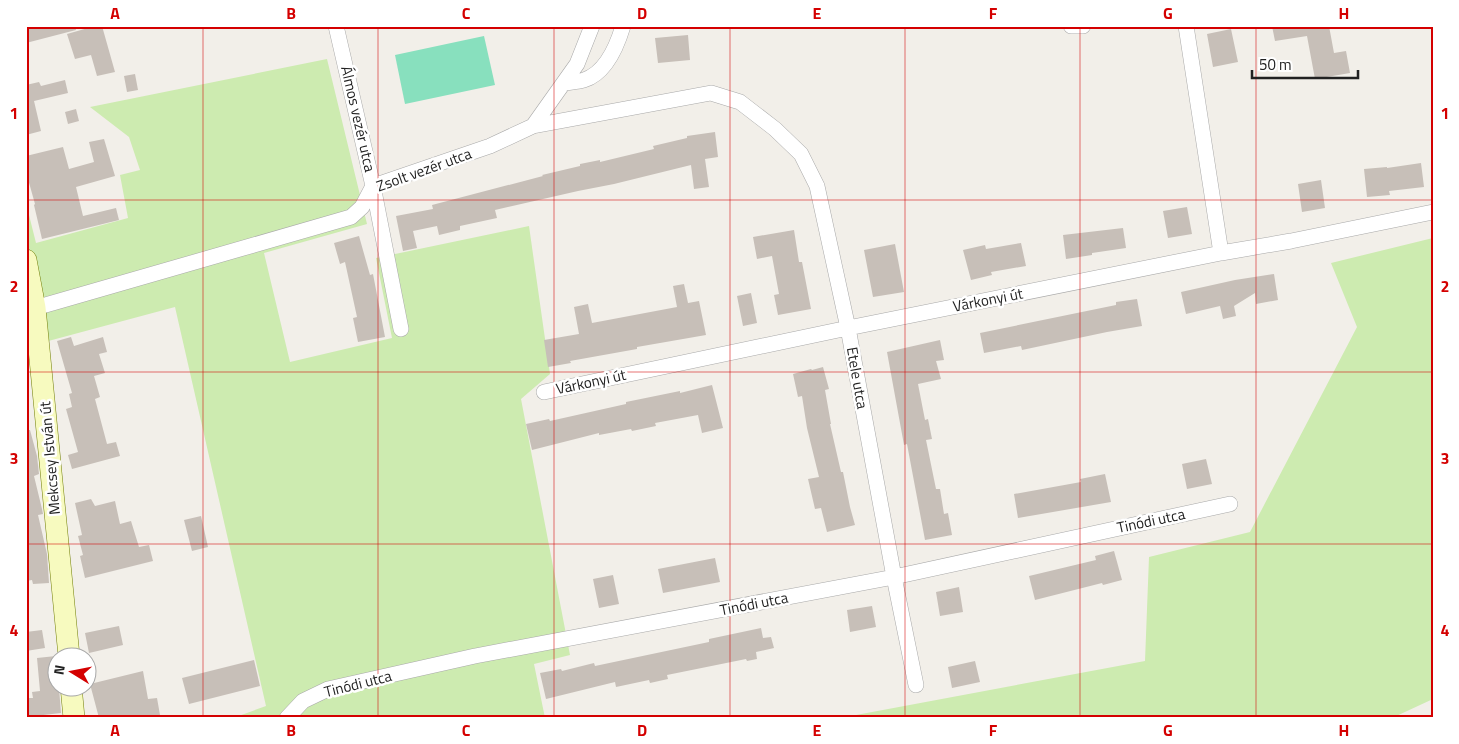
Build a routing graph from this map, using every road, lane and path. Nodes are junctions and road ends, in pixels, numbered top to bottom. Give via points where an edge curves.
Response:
1 (336, 26) edge
2 (592, 26) edge
3 (623, 26) edge
4 (1071, 26) edge
5 (1083, 26) edge
6 (1186, 26) edge
7 (564, 83) junction
8 (740, 102) joint
9 (532, 126) junction
10 (373, 186) junction
11 (1433, 212) edge
12 (1221, 253) junction
13 (26, 260) edge
14 (35, 308) junction
15 (848, 328) junction
16 (401, 329) dead end
17 (544, 392) dead end
18 (1230, 504) dead end
19 (894, 577) junction
20 (68, 646) edge
21 (916, 685) dead end
22 (73, 696) edge
23 (74, 718) edge
24 (287, 718) edge

1 - 10 street, Álmos vezér utca
2 - 7 street via 577,64
3 - 7 street via 606,63 596,74 584,80
4 - 5 street
6 - 12 street
7 - 9 street
8 - 9 street, Zsolt vezér utca via 711,94
8 - 15 street, Etele utca via 801,154 817,186
9 - 10 street, Zsolt vezér utca via 490,146
10 - 14 street, Zsolt vezér utca via 362,207 351,217
10 - 16 street, Álmos vezér utca
11 - 12 street, Várkonyi út
12 - 15 street, Várkonyi út
13 - 14 street, Mekcsey István út
14 - 20 street, Mekcsey István út
15 - 17 street, Várkonyi út
15 - 19 street, Etele utca
18 - 19 street, Tinódi utca
19 - 21 street, Etele utca
19 - 24 street, Tinódi utca via 475,656 328,689 303,701
22 - 23 street

